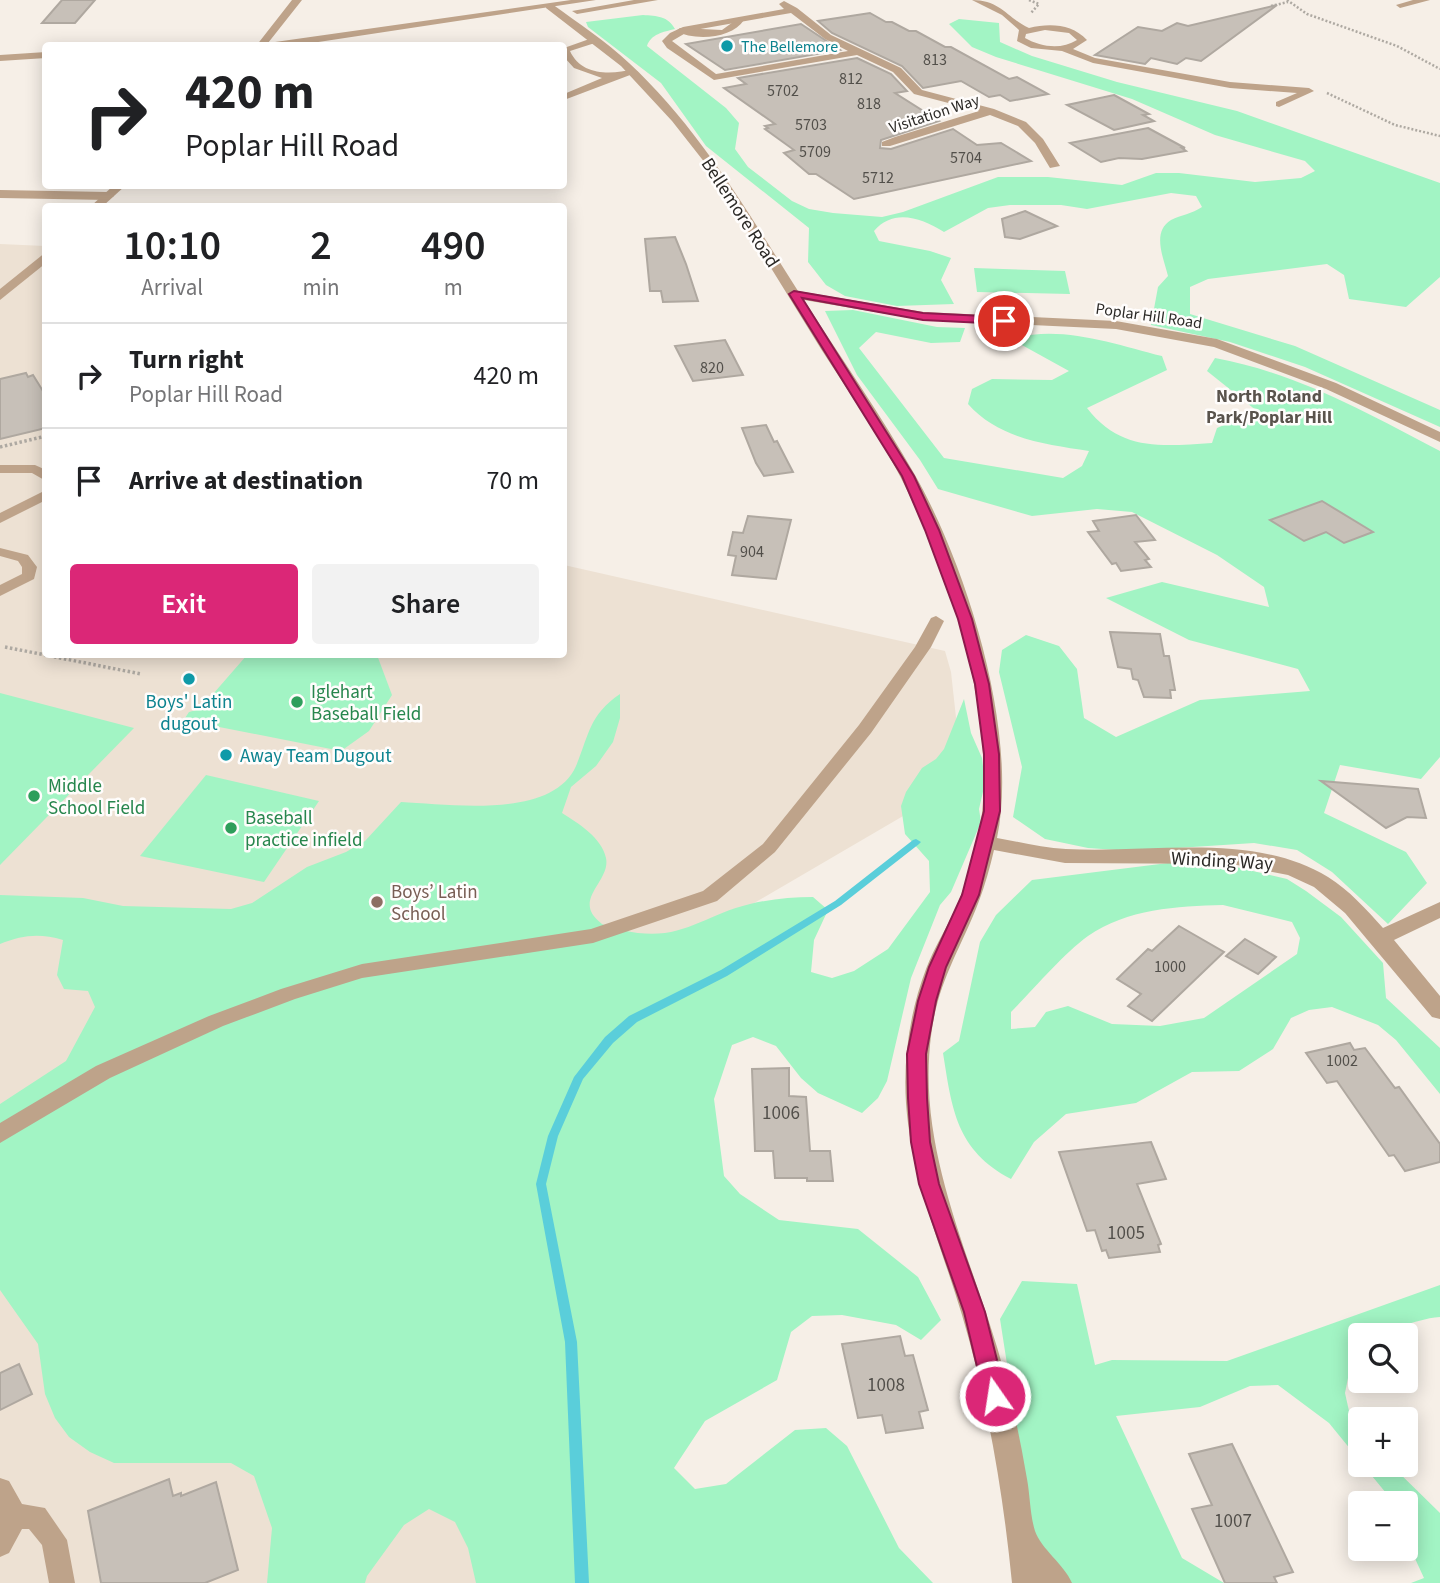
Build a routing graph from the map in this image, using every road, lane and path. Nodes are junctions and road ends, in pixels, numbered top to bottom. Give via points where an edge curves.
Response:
1 (297, 0) edge
2 (591, 0) edge
3 (653, 0) edge
4 (778, 0) edge
5 (976, 0) edge
6 (1029, 0) edge
7 (1426, 0) edge
8 (1287, 1) edge
9 (1400, 5) dead end
10 (549, 6) junction
11 (1271, 6) dead end
12 (794, 10) junction
13 (559, 13) junction
14 (1028, 17) dead end
15 (1027, 30) junction
16 (595, 40) junction
17 (264, 42) edge
18 (296, 42) edge
19 (367, 42) edge
20 (567, 48) edge
21 (1062, 48) junction
22 (857, 52) junction
23 (42, 55) edge
24 (567, 57) edge
25 (0, 58) edge
26 (1138, 68) junction
27 (1440, 69) edge
28 (633, 72) junction
29 (1121, 74) dead end
30 (613, 78) junction
31 (1309, 91) junction
32 (567, 96) edge
33 (1279, 104) dead end
34 (990, 111) junction
35 (1440, 136) edge
36 (886, 145) dead end
37 (1054, 166) dead end
38 (116, 189) edge
39 (0, 194) edge
40 (108, 196) junction
41 (100, 203) edge
42 (42, 259) edge
43 (6, 286) edge
44 (794, 294) junction
45 (0, 296) edge
46 (42, 437) edge
47 (1440, 438) edge
48 (0, 447) edge
49 (0, 469) edge
50 (42, 474) edge
51 (42, 496) edge
52 (0, 519) edge
53 (0, 552) edge
54 (0, 591) edge
55 (936, 621) dead end
56 (5, 646) dead end
57 (42, 654) edge
58 (63, 658) edge
59 (141, 674) dead end
60 (986, 842) junction
61 (1440, 909) edge
62 (1378, 939) junction
63 (1440, 1010) edge
64 (0, 1134) edge
65 (0, 1490) edge
66 (15, 1516) junction
67 (1023, 1540) junction
68 (0, 1544) edge
69 (62, 1583) edge
70 (1027, 1583) edge
71 (1057, 1583) edge

1 - 17 street
2 - 10 street
3 - 13 street
4 - 12 street
5 - 15 lane
6 - 14 path via 1040,4
7 - 9 lane
8 - 11 path
8 - 27 path via 1328,22 1401,47
10 - 13 street, Bellemore Road
10 - 18 street
12 - 22 street via 828,37
12 - 22 street via 680,31 668,38 670,46 714,77
13 - 16 street, Bellemore Road
13 - 19 street
15 - 21 lane via 1019,35 1025,42
15 - 21 lane via 1055,27 1082,37 1077,45
16 - 20 lane
16 - 28 street, Bellemore Road
21 - 26 lane via 1080,57
22 - 34 street via 891,66 918,92
23 - 25 street
24 - 30 lane via 579,67
26 - 29 lane
26 - 31 lane via 1230,85
28 - 30 lane
28 - 44 street, Bellemore Road via 714,167
30 - 32 lane
31 - 33 lane
31 - 35 path via 1340,97 1395,125
34 - 36 street, Visitation Way
34 - 37 street via 1028,130
38 - 40 street
39 - 40 street
40 - 41 street
42 - 43 street
43 - 45 street
44 - 47 street, Poplar Hill Road via 923,316 1116,325 1217,344 1331,386
44 - 60 street, Bellemore Road via 908,476 965,619 982,684 992,754 992,811
46 - 48 path
49 - 50 lane via 35,469
51 - 52 lane
53 - 54 lane via 23,558 30,566 29,576
55 - 64 lane via 865,729 769,848 710,895 593,936 362,971 288,994 103,1072
56 - 57 path
58 - 59 path
60 - 62 street, Winding Way via 1063,856 1274,861 1323,883
60 - 67 street, Bellemore Road via 971,895 937,967 927,1001 917,1054 917,1098 929,1184 974,1312 1005,1439
61 - 62 street
62 - 63 street, Winding Way
65 - 66 lane
66 - 68 lane
66 - 69 lane via 36,1517 54,1540
67 - 70 street, Bellemore Road
67 - 71 street

